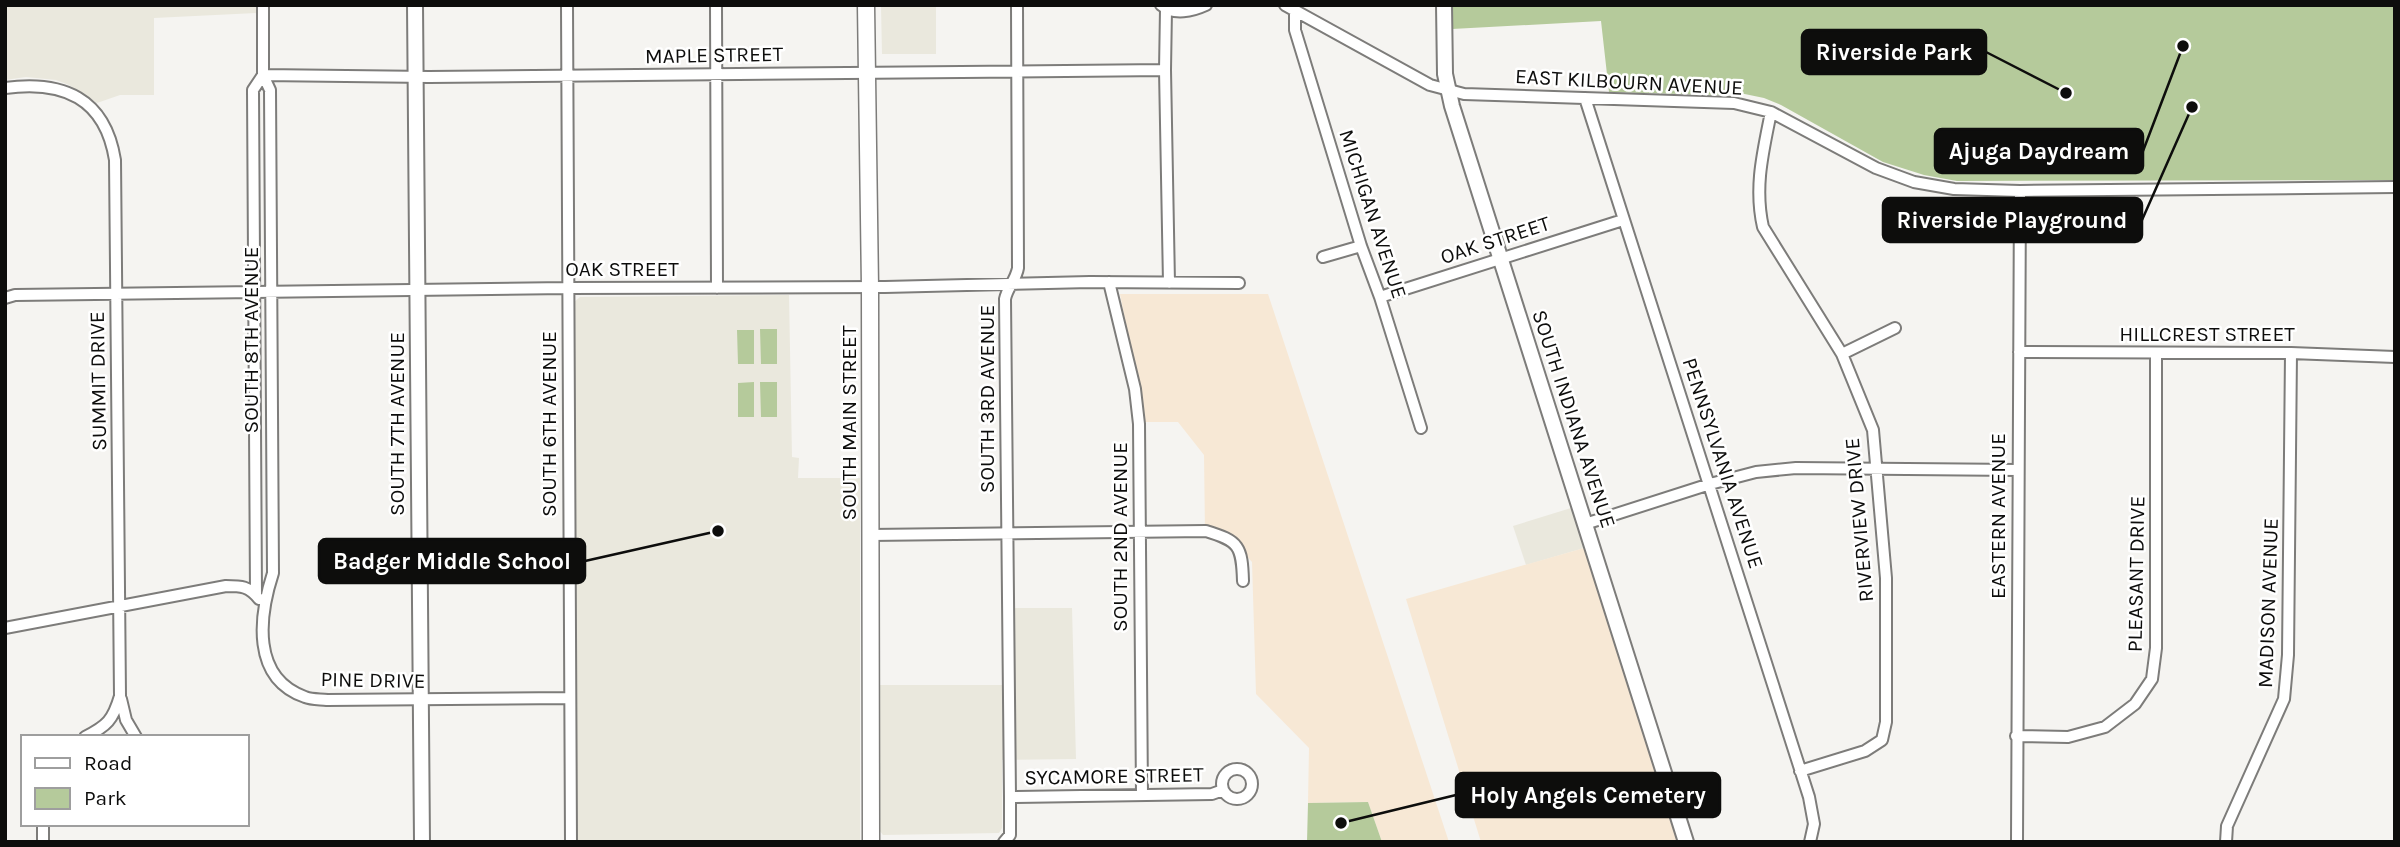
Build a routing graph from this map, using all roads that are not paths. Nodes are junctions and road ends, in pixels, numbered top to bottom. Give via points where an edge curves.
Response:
1 (263, 5) edge
2 (415, 5) edge
3 (567, 5) edge
4 (716, 5) edge
5 (866, 5) edge
6 (1017, 5) edge
7 (1444, 5) edge
8 (1164, 7) edge
9 (1202, 7) edge
10 (1290, 8) edge
11 (1017, 70) junction
12 (1165, 70) junction
13 (866, 73) junction
14 (718, 74) junction
15 (263, 75) junction
16 (569, 76) junction
17 (415, 77) junction
18 (5, 88) edge
19 (1448, 90) junction
20 (1585, 98) junction
21 (1771, 112) junction
22 (2395, 187) edge
23 (2020, 191) junction
24 (1623, 220) junction
25 (1361, 246) junction
26 (1323, 257) dead end
27 (1500, 258) junction
28 (1108, 282) junction
29 (1169, 283) junction
30 (1239, 283) dead end
31 (1012, 284) junction
32 (567, 288) junction
33 (717, 288) junction
34 (870, 288) junction
35 (417, 290) junction
36 (253, 291) junction
37 (270, 291) junction
38 (116, 293) junction
39 (9, 295) edge
40 (1380, 298) junction
41 (1895, 328) dead end
42 (2019, 352) junction
43 (2291, 353) junction
44 (1842, 354) junction
45 (2156, 354) junction
46 (2395, 357) edge
47 (1421, 428) dead end
48 (1875, 470) junction
49 (2018, 470) junction
50 (1710, 484) junction
51 (1585, 524) junction
52 (1139, 531) junction
53 (1007, 533) junction
54 (870, 535) junction
55 (1243, 581) dead end
56 (260, 599) junction
57 (119, 607) junction
58 (5, 628) edge
59 (120, 696) junction
60 (570, 698) junction
61 (420, 700) junction
62 (88, 735) edge
63 (135, 735) edge
64 (2016, 736) junction
65 (1800, 771) junction
66 (1223, 790) dead end
67 (1142, 794) junction
68 (1010, 797) junction
69 (422, 842) edge
70 (571, 842) edge
71 (871, 842) edge
72 (1004, 842) edge
73 (1686, 842) edge
74 (1810, 842) edge
75 (2017, 842) edge
76 (2226, 842) edge

1 - 15 street, SOUTH 8TH AVENUE
2 - 17 street, SOUTH 7TH AVENUE
3 - 16 street, SOUTH 6TH AVENUE
4 - 14 street
5 - 13 main road, SOUTH MAIN STREET
6 - 11 street, SOUTH 3RD AVENUE
7 - 19 street, SOUTH INDIANA AVENUE
8 - 9 street via 1186,12
8 - 12 street
10 - 19 street, EAST KILBOURN AVENUE via 1430,85
10 - 25 street, MICHIGAN AVENUE
11 - 12 street, MAPLE STREET
11 - 13 street, MAPLE STREET
11 - 31 street, SOUTH 3RD AVENUE via 1018,268
12 - 29 street
13 - 14 street, MAPLE STREET
13 - 34 main road, SOUTH MAIN STREET
14 - 16 street, MAPLE STREET
14 - 33 street
15 - 17 street, MAPLE STREET
15 - 36 street, SOUTH 8TH AVENUE via 253,90
15 - 37 street, SOUTH 8TH AVENUE via 270,90
16 - 17 street, MAPLE STREET
16 - 32 street, SOUTH 6TH AVENUE
17 - 35 street, SOUTH 7TH AVENUE
18 - 38 street, SUMMIT DRIVE via 46,85 65,90 83,100 109,134 115,160
19 - 20 street, EAST KILBOURN AVENUE
19 - 27 street, SOUTH INDIANA AVENUE
20 - 21 street, EAST KILBOURN AVENUE via 1734,103
20 - 24 street, PENNSYLVANIA AVENUE
21 - 23 street, EAST KILBOURN AVENUE via 1876,168 1914,182 1954,189
21 - 44 street, RIVERVIEW DRIVE via 1758,175 1763,227
22 - 23 street, EAST KILBOURN AVENUE
23 - 42 street, EASTERN AVENUE
24 - 27 street, OAK STREET
24 - 50 street, PENNSYLVANIA AVENUE
25 - 26 street
25 - 40 street, MICHIGAN AVENUE
27 - 40 street, OAK STREET
27 - 51 street, SOUTH INDIANA AVENUE
28 - 29 street, OAK STREET
28 - 31 street, OAK STREET
28 - 52 street, SOUTH 2ND AVENUE via 1135,389
29 - 30 street, OAK STREET
31 - 34 street, OAK STREET
31 - 53 street, SOUTH 3RD AVENUE via 1005,299
32 - 33 street, OAK STREET
32 - 35 street, OAK STREET
32 - 60 street, SOUTH 6TH AVENUE
33 - 34 street, OAK STREET
34 - 54 main road, SOUTH MAIN STREET
35 - 37 street, OAK STREET
35 - 61 street, SOUTH 7TH AVENUE
36 - 37 street, OAK STREET
36 - 38 street, OAK STREET
36 - 56 street, SOUTH 8TH AVENUE
37 - 56 street, SOUTH 8TH AVENUE via 273,573
38 - 39 street, OAK STREET
38 - 57 street, SUMMIT DRIVE
40 - 47 street, MICHIGAN AVENUE
41 - 44 street
42 - 45 street, HILLCREST STREET
42 - 49 street, EASTERN AVENUE
43 - 45 street, HILLCREST STREET
43 - 46 street, HILLCREST STREET
43 - 76 street, MADISON AVENUE via 2284,699 2227,825
44 - 48 street, RIVERVIEW DRIVE via 1873,430
45 - 64 street, PLEASANT DRIVE via 2156,648 2152,679 2135,704 2105,727 2068,737
48 - 49 street
48 - 50 street via 1796,468
48 - 65 street, RIVERVIEW DRIVE via 1886,578 1886,743
49 - 64 street, EASTERN AVENUE
50 - 51 street
50 - 65 street, PENNSYLVANIA AVENUE
51 - 73 street, SOUTH INDIANA AVENUE
52 - 53 street
52 - 55 street via 1206,531 1229,538 1242,556
52 - 67 street, SOUTH 2ND AVENUE
53 - 54 street
53 - 68 street, SOUTH 3RD AVENUE
54 - 71 main road, SOUTH MAIN STREET
56 - 57 street via 244,586 226,586
56 - 61 street, PINE DRIVE via 267,661 287,687 306,697 327,700
57 - 58 street
57 - 59 street, SUMMIT DRIVE
59 - 62 street, SUMMIT DRIVE via 114,716
59 - 63 street via 125,720
60 - 61 street, PINE DRIVE
60 - 70 street, SOUTH 6TH AVENUE
61 - 69 street, SOUTH 7TH AVENUE
64 - 75 street, EASTERN AVENUE
65 - 74 street, PENNSYLVANIA AVENUE via 1813,810
66 - 67 street, SYCAMORE STREET
67 - 68 street, SYCAMORE STREET
68 - 72 street, SYCAMORE STREET via 1010,835

